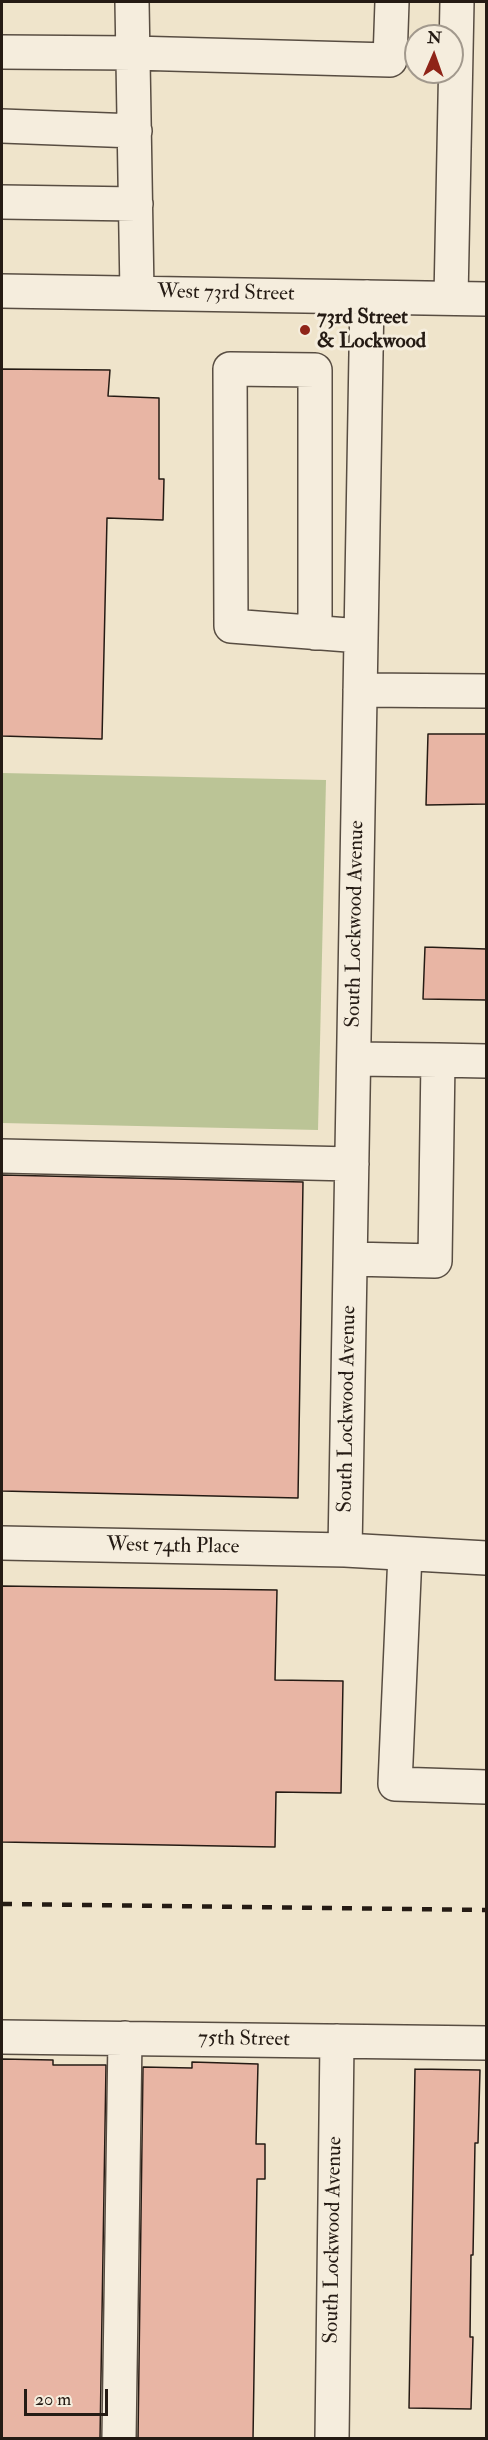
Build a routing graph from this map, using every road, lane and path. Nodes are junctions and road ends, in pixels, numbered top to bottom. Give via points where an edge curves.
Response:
1 (132, 2) edge
2 (392, 2) edge
3 (457, 2) edge
4 (2, 52) edge
5 (133, 53) junction
6 (2, 126) edge
7 (135, 131) junction
8 (2, 202) edge
9 (136, 204) junction
10 (2, 291) edge
11 (137, 293) junction
12 (367, 297) junction
13 (451, 298) junction
14 (486, 299) edge
15 (315, 633) junction
16 (361, 636) junction
17 (360, 690) junction
18 (486, 692) edge
19 (354, 1059) junction
20 (438, 1060) junction
21 (486, 1061) edge
22 (2, 1156) edge
23 (352, 1164) junction
24 (351, 1259) junction
25 (2, 1543) edge
26 (345, 1550) junction
27 (405, 1554) junction
28 (486, 1558) edge
29 (486, 1787) edge
30 (2, 2037) edge
31 (125, 2038) junction
32 (337, 2041) junction
33 (486, 2043) edge
34 (119, 2439) edge
35 (332, 2439) edge

1 - 5 street
2 - 5 street via 390,60
3 - 13 street
4 - 5 street
5 - 7 street
6 - 7 street
7 - 9 street
8 - 9 street
9 - 11 street
10 - 11 street, West 73rd Street
11 - 12 street, West 73rd Street
12 - 13 street, West 73rd Street
12 - 16 street, South Lockwood Avenue
13 - 14 street, West 73rd Street
15 - 15 street via 231,626 230,369 315,370
15 - 16 street
16 - 17 street, South Lockwood Avenue
17 - 18 street
17 - 19 street, South Lockwood Avenue
19 - 20 street
19 - 23 street, South Lockwood Avenue
20 - 21 street
20 - 24 street via 435,1260
22 - 23 street
23 - 24 street, South Lockwood Avenue
24 - 26 street, South Lockwood Avenue
25 - 26 street, West 74th Place
26 - 27 street, West 74th Place
27 - 28 street, West 74th Place
27 - 29 street via 396,1784
30 - 31 street, 75th Street
31 - 32 street, 75th Street
31 - 34 street
32 - 33 street, 75th Street
32 - 35 street, South Lockwood Avenue

